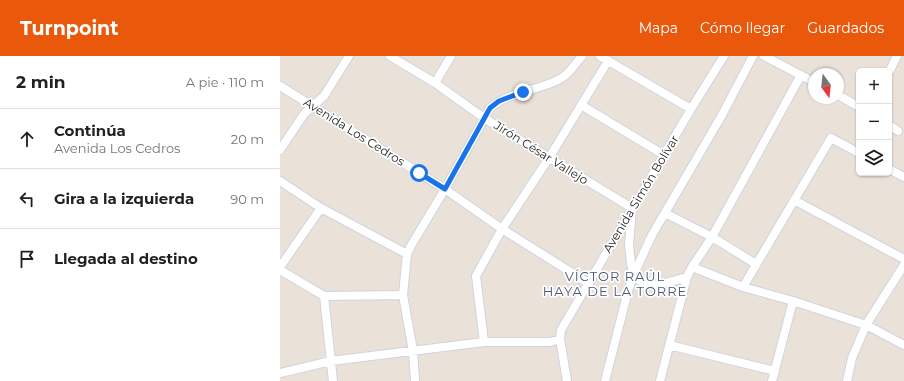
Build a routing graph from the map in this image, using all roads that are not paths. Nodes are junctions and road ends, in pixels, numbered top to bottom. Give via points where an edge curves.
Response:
1 (349, 56) edge
2 (390, 56) edge
3 (451, 56) edge
4 (582, 56) edge
5 (600, 56) edge
6 (724, 56) edge
7 (753, 56) edge
8 (764, 56) edge
9 (897, 56) edge
10 (608, 61) junction
11 (891, 68) edge
12 (802, 75) junction
13 (808, 78) edge
14 (435, 83) junction
15 (280, 86) edge
16 (844, 98) edge
17 (581, 105) junction
18 (856, 105) edge
19 (313, 106) junction
20 (691, 109) junction
21 (484, 118) junction
22 (892, 127) edge
23 (898, 131) dead end
24 (280, 150) edge
25 (856, 151) edge
26 (664, 155) junction
27 (549, 158) junction
28 (892, 171) edge
29 (904, 177) edge
30 (280, 181) edge
31 (445, 189) junction
32 (794, 200) junction
33 (320, 208) junction
34 (632, 208) junction
35 (665, 214) junction
36 (502, 229) junction
37 (712, 237) junction
38 (408, 254) junction
39 (904, 259) edge
40 (756, 264) junction
41 (904, 265) edge
42 (692, 267) junction
43 (280, 268) edge
44 (634, 274) junction
45 (687, 277) junction
46 (588, 283) junction
47 (743, 286) junction
48 (403, 295) junction
49 (324, 296) junction
50 (793, 301) junction
51 (866, 325) junction
52 (560, 339) junction
53 (484, 342) junction
54 (669, 344) junction
55 (904, 345) edge
56 (413, 351) junction
57 (331, 361) junction
58 (775, 371) junction
59 (280, 373) edge
60 (333, 381) edge
61 (415, 381) edge
62 (567, 381) edge
63 (606, 381) edge
64 (660, 381) edge
65 (772, 381) edge
66 (847, 381) edge

1 - 19 street via 324,96
2 - 14 street, Jirón César Vallejo
3 - 14 street
4 - 21 street via 559,80 499,101 490,108
5 - 10 street
6 - 20 street, Avenida Simón Bolívar
7 - 35 street
8 - 12 street
9 - 11 street
10 - 17 street
10 - 20 street
12 - 13 street
12 - 37 street
14 - 21 street, Jirón César Vallejo
15 - 19 street, Avenida Los Cedros
16 - 18 street
17 - 26 street
17 - 27 street
19 - 24 street via 304,114
19 - 31 street, Avenida Los Cedros
20 - 26 street, Avenida Simón Bolívar
21 - 27 street, Jirón César Vallejo
21 - 31 street
22 - 23 street
25 - 32 street via 830,138
26 - 34 street, Avenida Simón Bolívar
27 - 34 street, Jirón César Vallejo
27 - 36 street
28 - 29 street
30 - 33 street
31 - 36 street, Avenida Los Cedros
31 - 38 street
32 - 39 street
32 - 40 street
33 - 38 street
33 - 43 street
34 - 44 street via 629,245
34 - 46 street, Avenida Simón Bolívar
35 - 37 street
35 - 44 street
36 - 46 street, Avenida Los Cedros
36 - 53 street via 476,276
37 - 40 street
37 - 42 street
38 - 48 street
40 - 47 street
41 - 51 street
42 - 45 street
42 - 47 street
43 - 49 street
44 - 45 street via 646,285 659,285
44 - 63 street
45 - 54 street
46 - 52 street, Avenida Simón Bolívar via 561,330
47 - 50 street
48 - 49 street
48 - 56 street
49 - 57 street
50 - 51 street
50 - 58 street
51 - 55 street
51 - 66 street via 852,358
52 - 53 street via 550,342
52 - 62 street, Avenida Simón Bolívar
53 - 56 street
54 - 58 street
54 - 64 street
56 - 57 street
56 - 61 street
57 - 59 street
57 - 60 street
58 - 65 street

